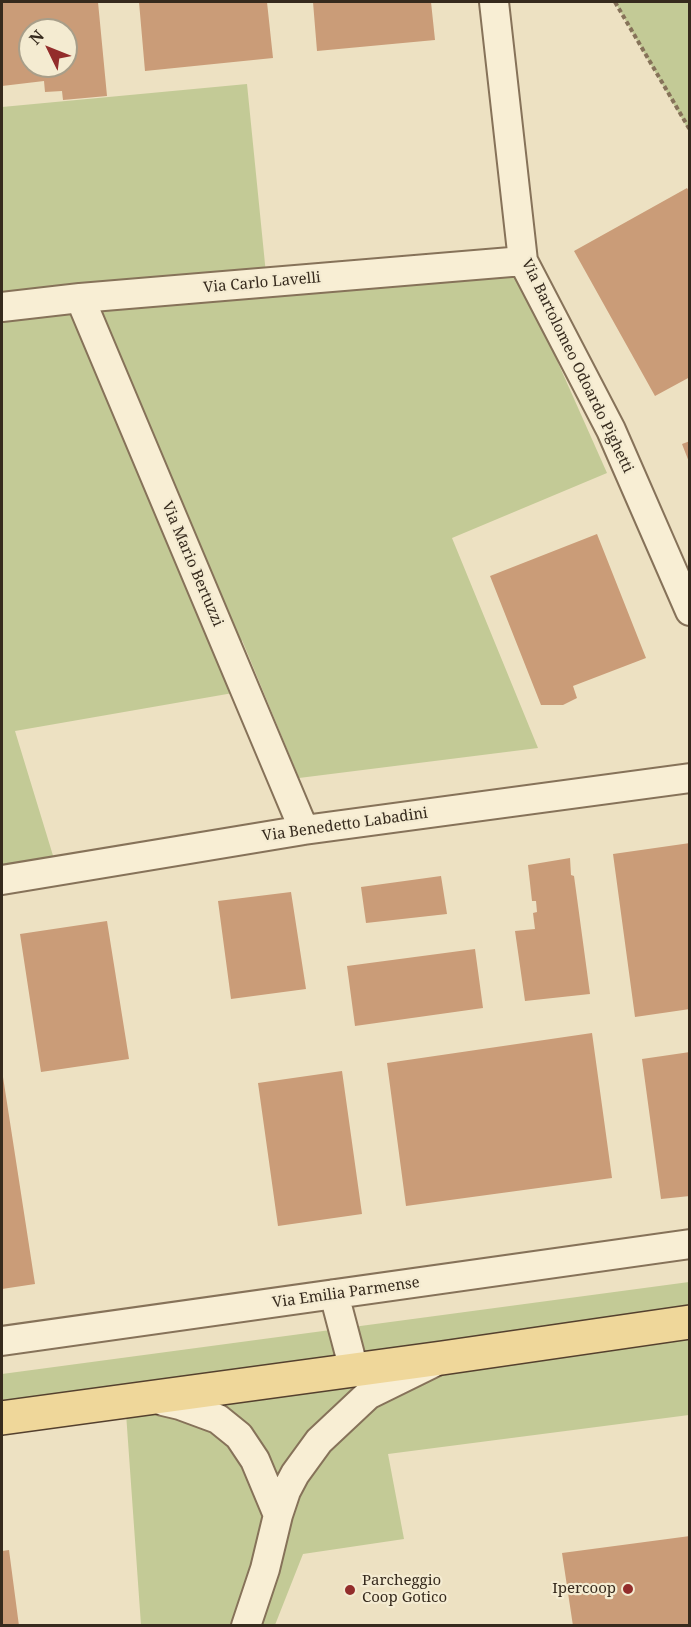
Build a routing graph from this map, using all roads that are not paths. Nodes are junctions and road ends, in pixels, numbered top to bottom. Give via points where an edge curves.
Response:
1 (494, 2) edge
2 (523, 261) junction
3 (80, 298) junction
4 (2, 307) edge
5 (690, 611) edge
6 (690, 778) edge
7 (304, 830) junction
8 (2, 880) edge
9 (690, 1244) edge
10 (334, 1294) junction
11 (690, 1322) edge
12 (2, 1341) edge
13 (442, 1358) junction
14 (354, 1370) junction
15 (155, 1397) junction
16 (2, 1418) edge
17 (278, 1515) junction
18 (246, 1626) edge

1 - 2 street, Via Bartolomeo Odoardo Pighetti
2 - 3 street, Via Carlo Lavelli
2 - 5 street, Via Bartolomeo Odoardo Pighetti via 611,430
3 - 4 street, Via Carlo Lavelli
3 - 7 street, Via Mario Bertuzzi
6 - 7 street, Via Benedetto Labadini
7 - 8 street, Via Benedetto Labadini
9 - 10 street, Via Emilia Parmense
10 - 12 street, Via Emilia Parmense
10 - 14 street
11 - 13 main road
13 - 14 main road
13 - 17 street via 368,1395 344,1417 319,1441 295,1474
14 - 15 main road
15 - 16 main road
15 - 17 street via 218,1419 239,1436 255,1460
17 - 18 street

